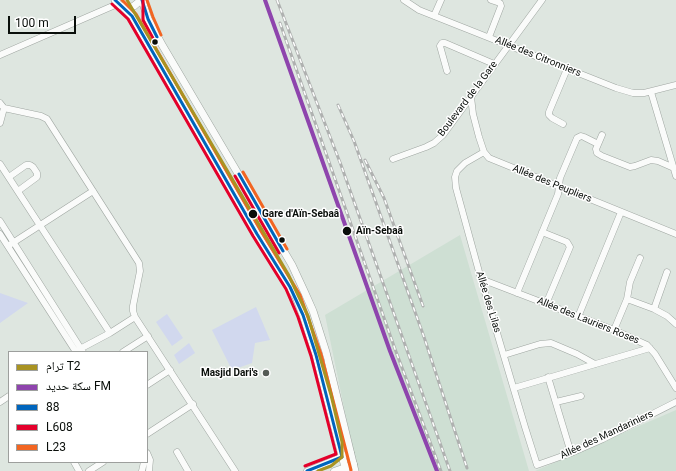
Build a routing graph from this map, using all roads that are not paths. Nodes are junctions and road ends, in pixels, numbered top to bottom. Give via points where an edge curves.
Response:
1 (141, 0) edge
2 (148, 0) edge
3 (404, 0) edge
4 (441, 0) edge
5 (491, 0) edge
6 (542, 0) edge
7 (119, 4) edge
8 (434, 16) junction
9 (148, 19) junction
10 (489, 37) junction
11 (508, 45) junction
12 (0, 55) edge
13 (494, 64) junction
14 (567, 69) junction
15 (448, 71) dead end
16 (676, 85) edge
17 (651, 92) junction
18 (471, 97) junction
19 (2, 106) edge
20 (0, 124) edge
21 (563, 124) dead end
22 (602, 135) dead end
23 (598, 144) junction
24 (484, 152) junction
25 (393, 160) dead end
26 (0, 164) edge
27 (674, 168) junction
28 (676, 176) edge
29 (9, 177) junction
30 (559, 187) junction
31 (18, 191) junction
32 (93, 191) junction
33 (621, 212) junction
34 (0, 221) edge
35 (40, 225) junction
36 (542, 232) junction
37 (0, 234) edge
38 (676, 234) edge
39 (11, 244) junction
40 (640, 258) dead end
41 (667, 272) dead end
42 (481, 279) junction
43 (518, 293) junction
44 (627, 299) junction
45 (546, 304) junction
46 (654, 309) junction
47 (578, 316) junction
48 (136, 317) junction
49 (676, 324) edge
50 (614, 330) junction
51 (110, 333) junction
52 (148, 336) junction
53 (650, 348) junction
54 (78, 351) edge
55 (125, 351) edge
56 (504, 355) junction
57 (595, 364) junction
58 (170, 370) junction
59 (548, 377) junction
60 (148, 384) edge
61 (514, 388) junction
62 (676, 388) edge
63 (581, 396) dead end
64 (556, 402) junction
65 (676, 402) edge
66 (193, 404) junction
67 (148, 433) edge
68 (177, 452) dead end
69 (351, 453) junction
70 (570, 453) junction
71 (148, 455) edge
72 (342, 457) junction
73 (100, 463) edge
74 (537, 465) joint
75 (354, 468) edge
76 (345, 469) edge
77 (88, 471) edge
78 (149, 471) edge
79 (188, 471) edge
80 (235, 471) edge
81 (307, 471) edge
82 (334, 471) edge

1 - 7 main road via 134,6
1 - 9 main road
2 - 9 main road
3 - 8 street, Allée des Citronniers
4 - 8 street
5 - 10 street via 501,6
6 - 11 street, Boulevard de la Gare
7 - 12 street
7 - 72 main road via 132,16 152,49 257,234 296,297 316,355
8 - 10 street, Allée des Citronniers
9 - 69 main road via 292,265 313,311 326,352
10 - 11 street, Allée des Citronniers
11 - 13 street, Boulevard de la Gare
11 - 14 street, Allée des Citronniers
13 - 15 street via 445,42 440,46
13 - 18 street, Boulevard de la Gare
14 - 17 street, Allée des Citronniers via 627,91 639,94
14 - 21 street via 549,112 552,118
16 - 17 street, Allée des Citronniers
17 - 27 street
18 - 24 street
18 - 25 street, Boulevard de la Gare via 439,138 426,147
19 - 20 street
19 - 32 street via 47,119
22 - 23 street
23 - 27 street via 598,154 628,167 651,160
23 - 30 street via 582,136 577,138 560,178
24 - 30 street, Allée des Peupliers via 493,160
24 - 42 street, Allée des Lilas via 460,168 455,181
26 - 29 street
27 - 28 street
29 - 31 street
29 - 31 street via 26,165 33,167 37,173 36,178
30 - 33 street, Allée des Peupliers
30 - 36 street
31 - 35 street
32 - 35 street
32 - 48 street via 140,266 133,306
33 - 38 street, Allée des Peupliers
33 - 47 street
34 - 39 street
35 - 39 street
35 - 51 street
36 - 43 street
36 - 45 street via 567,242 570,247
37 - 39 street
39 - 54 street
40 - 44 street via 630,282
41 - 46 street
42 - 43 street, Allée des Lauriers Roses
42 - 56 street, Allée des Lilas
43 - 45 street, Allée des Lauriers Roses
44 - 46 street
44 - 50 street
45 - 47 street, Allée des Lauriers Roses
46 - 49 street
47 - 50 street, Allée des Lauriers Roses
48 - 51 street
48 - 52 street
50 - 53 street, Allée des Lauriers Roses
51 - 54 street
52 - 55 street
52 - 58 street
53 - 57 street
53 - 62 street, Allée des Lauriers Roses
56 - 57 street via 550,343
56 - 61 street, Allée des Lilas
57 - 59 street
58 - 60 street
58 - 66 street
59 - 61 street
59 - 64 street
61 - 74 street, Allée des Lilas
63 - 64 street
64 - 70 street
65 - 70 street, Allée des Mandariniers
66 - 67 street
66 - 80 street
68 - 79 street
69 - 72 street
69 - 75 main road
70 - 74 street, Allée des Mandariniers
71 - 78 street
72 - 76 main road
72 - 81 street
73 - 77 street
75 - 76 street
76 - 82 street

